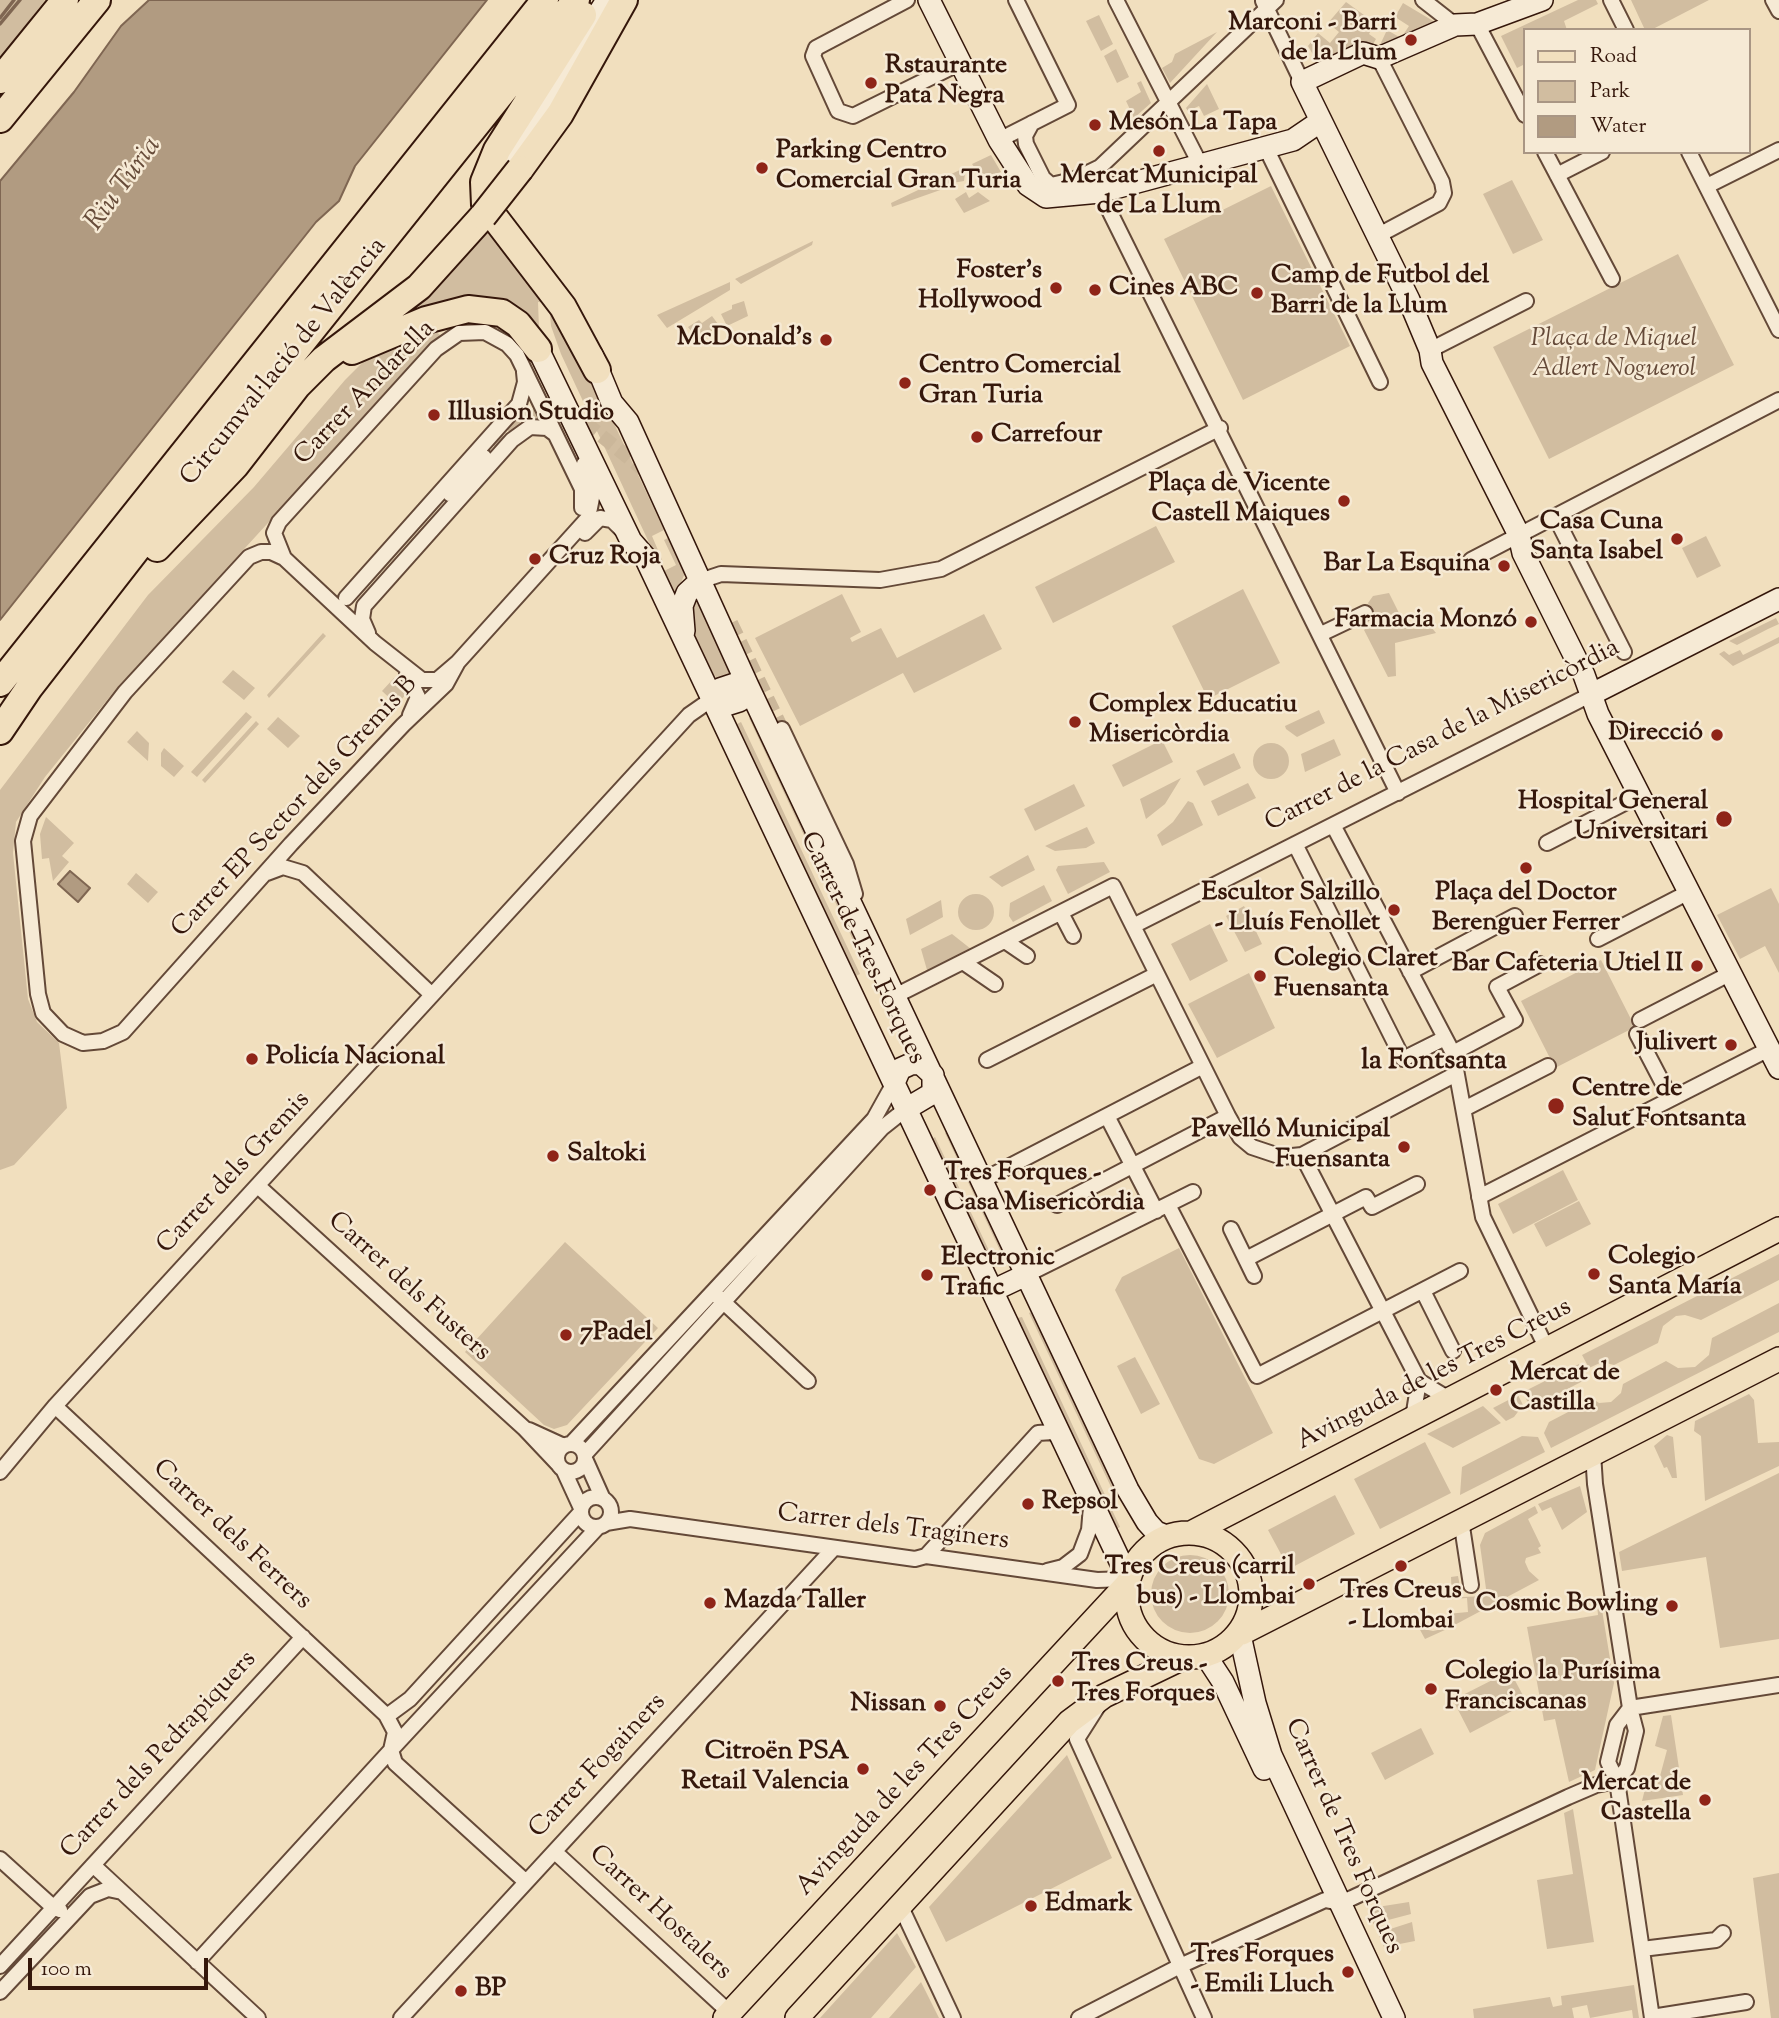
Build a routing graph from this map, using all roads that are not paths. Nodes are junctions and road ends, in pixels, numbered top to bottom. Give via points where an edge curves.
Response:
1 (65, 0) edge
2 (97, 0) edge
3 (545, 0) edge
4 (557, 0) edge
5 (576, 0) edge
6 (592, 0) edge
7 (607, 0) edge
8 (624, 0) edge
9 (907, 0) edge
10 (929, 0) edge
11 (1016, 0) edge
12 (1116, 0) edge
13 (1423, 0) edge
14 (1540, 0) edge
15 (1611, 0) edge
16 (1773, 0) edge
17 (1268, 3) edge
18 (1779, 11) edge
19 (1477, 24) junction
20 (1455, 25) junction
21 (1625, 28) edge
22 (1380, 58) junction
23 (960, 63) junction
24 (0, 80) edge
25 (1301, 82) junction
26 (1168, 104) junction
27 (1524, 113) edge
28 (0, 119) edge
29 (1321, 121) junction
30 (1032, 123) junction
31 (999, 140) junction
32 (1266, 148) junction
33 (1779, 150) edge
34 (1546, 154) edge
35 (1598, 154) edge
36 (1690, 154) edge
37 (1201, 166) junction
38 (1100, 167) junction
39 (1557, 175) junction
40 (1707, 186) junction
41 (1100, 192) junction
42 (1377, 236) junction
43 (355, 274) junction
44 (1612, 279) dead end
45 (1526, 301) dead end
46 (1779, 330) edge
47 (1430, 350) junction
48 (536, 361) junction
49 (597, 370) junction
50 (1380, 382) dead end
51 (289, 399) junction
52 (1779, 400) edge
53 (1220, 428) junction
54 (556, 435) junction
55 (494, 446) tunnel mouth
56 (1555, 516) junction
57 (1519, 535) junction
58 (631, 541) junction
59 (284, 558) junction
60 (1471, 560) dead end
61 (544, 568) junction
62 (700, 581) junction
63 (324, 595) junction
64 (346, 598) junction
65 (1779, 599) edge
66 (1365, 613) dead end
67 (1321, 634) junction
68 (375, 643) junction
69 (688, 649) junction
70 (1624, 652) dead end
71 (458, 662) junction
72 (402, 666) junction
73 (0, 683) edge
74 (748, 686) junction
75 (1592, 694) junction
76 (712, 699) junction
77 (18, 708) junction
78 (403, 725) junction
79 (782, 729) tunnel mouth
80 (0, 731) edge
81 (1398, 793) junction
82 (1640, 795) junction
83 (1333, 825) junction
84 (308, 828) junction
85 (1547, 843) dead end
86 (1294, 844) junction
87 (303, 873) junction
88 (264, 875) junction
89 (1689, 892) junction
90 (1061, 913) junction
91 (1515, 916) dead end
92 (1133, 926) junction
93 (1073, 936) dead end
94 (1598, 939) dead end
95 (1004, 941) junction
96 (873, 949) junction
97 (1027, 956) dead end
98 (963, 962) junction
99 (1540, 964) dead end
100 (1410, 972) junction
101 (1731, 973) junction
102 (1157, 974) junction
103 (995, 984) dead end
104 (432, 995) junction
105 (895, 996) junction
106 (860, 1012) junction
107 (1445, 1038) junction
108 (1452, 1053) junction
109 (1774, 1058) edge
110 (987, 1060) dead end
111 (1203, 1066) junction
112 (1548, 1066) dead end
113 (933, 1074) junction
114 (1456, 1074) junction
115 (894, 1083) junction
116 (1671, 1099) junction
117 (1464, 1109) junction
118 (906, 1110) junction
119 (1107, 1116) junction
120 (1228, 1116) junction
121 (1302, 1155) junction
122 (1133, 1166) junction
123 (983, 1180) junction
124 (1417, 1184) dead end
125 (258, 1186) junction
126 (1193, 1192) dead end
127 (1479, 1197) junction
128 (1056, 1205) dead end
129 (1162, 1208) junction
130 (1333, 1214) junction
131 (1231, 1229) dead end
132 (1779, 1229) edge
133 (1246, 1259) junction
134 (1460, 1271) dead end
135 (1028, 1274) junction
136 (1254, 1276) dead end
137 (992, 1291) junction
138 (1423, 1291) junction
139 (718, 1297) junction
140 (1383, 1311) junction
141 (1547, 1349) junction
142 (1453, 1351) dead end
143 (1779, 1359) edge
144 (808, 1381) dead end
145 (1419, 1381) junction
146 (1449, 1399) junction
147 (55, 1406) junction
148 (1413, 1418) junction
149 (524, 1428) junction
150 (1064, 1442) junction
151 (568, 1445) junction
152 (1593, 1453) junction
153 (585, 1457) junction
154 (561, 1468) junction
155 (0, 1472) edge
156 (1087, 1488) junction
157 (606, 1503) junction
158 (581, 1510) junction
159 (1461, 1520) junction
160 (652, 1522) junction
161 (602, 1525) junction
162 (1191, 1533) junction
163 (1166, 1536) junction
164 (834, 1548) junction
165 (926, 1556) junction
166 (1036, 1572) junction
167 (1128, 1580) junction
168 (1471, 1585) dead end
169 (1241, 1634) junction
170 (303, 1637) junction
171 (1195, 1656) junction
172 (1779, 1685) edge
173 (1104, 1696) junction
174 (1630, 1708) junction
175 (387, 1716) junction
176 (391, 1750) junction
177 (1617, 1782) junction
178 (555, 1852) junction
179 (0, 1859) edge
180 (93, 1865) junction
181 (526, 1882) junction
182 (122, 1892) junction
183 (1333, 1901) junction
184 (901, 1907) junction
185 (53, 1908) junction
186 (76, 1911) junction
187 (1723, 1933) dead end
188 (1642, 1949) junction
189 (197, 1962) junction
190 (0, 1966) edge
191 (1180, 1966) junction
192 (0, 1992) edge
193 (1746, 2002) dead end
194 (728, 2015) edge
195 (1652, 2017) edge
196 (258, 2018) edge
197 (401, 2018) edge
198 (797, 2018) edge
199 (953, 2018) edge
200 (1079, 2018) edge
201 (1204, 2018) edge
202 (1380, 2018) edge
203 (1394, 2018) edge

1 - 24 highway
2 - 28 highway
3 - 73 highway, Circumval·lació de València
4 - 43 highway via 363,253
5 - 43 highway, Circumval·lació de València
6 - 49 highway via 497,150 484,182 485,205 563,307
7 - 49 main road, Carrer de Tres Forques via 506,162 500,185 509,226 565,296
8 - 51 highway, bridge via 561,114 483,216 419,287 324,359
9 - 23 street via 816,48 813,56 838,111 853,116
10 - 23 main road
11 - 30 street via 1068,106
12 - 26 street
13 - 20 street
14 - 19 main road
15 - 21 street
16 - 18 street
17 - 25 street
17 - 26 street
19 - 20 main road
19 - 27 street
20 - 22 main road
22 - 25 main road via 1363,53
22 - 42 street via 1443,182 1444,193 1439,203
23 - 31 main road
25 - 29 main road
26 - 37 street
26 - 38 street
29 - 32 main road via 1293,141
29 - 42 main road
30 - 31 street
30 - 38 street via 1026,145 1051,185
31 - 41 main road via 1039,194 1052,198
32 - 37 main road
32 - 50 street
33 - 40 street
34 - 39 street
35 - 39 street
36 - 40 street
37 - 41 main road
38 - 41 street
39 - 44 street
40 - 46 street
41 - 53 street
42 - 47 main road
43 - 77 highway, Circumval·lació de València via 29,688
45 - 47 street
47 - 57 main road via 1432,363
48 - 51 highway via 518,324 502,313 454,310 367,342 323,369
48 - 54 street
48 - 58 main road, Carrer de Tres Forques
48 - 59 street, Carrer Andarella via 485,332 459,333 447,339 279,522 274,533
48 - 61 street via 588,473 592,498 588,518
48 - 64 street via 519,404
49 - 62 main road, Carrer de Tres Forques via 612,402 628,422
51 - 77 highway via 235,466 138,568 37,694
52 - 56 street
53 - 62 street via 941,569 880,580 721,573
53 - 67 street
54 - 61 street via 583,500 577,523
54 - 68 street via 539,426 523,430 363,606 362,619
55 - 64 street via 360,592
56 - 57 street
56 - 70 street
57 - 60 street
57 - 75 main road via 1523,553
58 - 61 street via 612,520 600,518 565,554
58 - 69 main road, Carrer de Tres Forques via 645,557
59 - 63 street
59 - 88 street, Carrer EP Sector dels Gremis B via 271,552 249,557 125,692 30,816 23,841 43,1013 63,1034 83,1043 123,1032
61 - 71 street, Carrer EP Sector dels Gremis B
62 - 69 main road via 687,593 682,606
62 - 74 main road, Carrer de Tres Forques
63 - 64 street
63 - 68 street
65 - 75 main road, Carrer de la Casa de la Misericòrdia
66 - 67 street
67 - 81 street
68 - 72 street
69 - 76 main road, Carrer de Tres Forques
71 - 72 street via 444,676 429,681
71 - 78 street, Carrer EP Sector dels Gremis B via 446,684
72 - 78 street via 418,697
74 - 76 main road via 734,683
74 - 96 main road, Carrer de Tres Forques
75 - 81 street, Carrer de la Casa de la Misericòrdia
75 - 82 main road
76 - 104 street, Carrer dels Gremis via 695,709
76 - 106 main road, Carrer de Tres Forques
77 - 80 highway, Circumval·lació de València
78 - 84 street, Carrer EP Sector dels Gremis B
79 - 96 street via 846,864
81 - 83 street, Carrer de la Casa de la Misericòrdia
82 - 85 street
82 - 89 main road
83 - 86 street, Carrer de la Casa de la Misericòrdia
83 - 100 street
84 - 87 street via 296,852
84 - 88 street, Carrer EP Sector dels Gremis B
86 - 92 street, Carrer de la Casa de la Misericòrdia
86 - 107 street via 1402,1059
87 - 88 street via 283,867
87 - 104 street
89 - 94 street
89 - 101 main road
90 - 92 street via 1114,886
90 - 93 street
90 - 95 street
91 - 100 street
92 - 102 street
95 - 97 street
95 - 98 street
96 - 105 main road, Carrer de Tres Forques
98 - 103 street
98 - 105 street
99 - 108 street via 1497,987 1515,1020
100 - 107 street
101 - 109 main road
101 - 116 street via 1639,1027
102 - 110 street
102 - 111 street
104 - 125 street, Carrer dels Gremis
105 - 106 main road
105 - 113 main road, Carrer de Tres Forques
106 - 115 main road, Carrer de Tres Forques
107 - 108 street
108 - 114 street
109 - 116 street
111 - 119 street
111 - 120 street
112 - 117 street
113 - 115 main road via 920,1063 911,1064 900,1069
113 - 118 main road via 933,1093
113 - 123 main road, Carrer de Tres Forques
114 - 117 street
114 - 121 street
115 - 118 main road, Carrer de Tres Forques
115 - 139 street via 874,1119
116 - 127 street
117 - 127 street
118 - 137 main road, Carrer de Tres Forques
118 - 139 street via 882,1128
119 - 122 street
119 - 123 street
120 - 121 street via 1240,1138 1252,1147 1282,1157
120 - 122 street
121 - 130 street
122 - 128 street
122 - 129 street
123 - 135 main road, Carrer de Tres Forques
124 - 130 street via 1371,1207 1366,1197
125 - 147 street, Carrer dels Gremis
125 - 149 street, Carrer dels Fusters
126 - 129 street
127 - 141 street via 1483,1217
129 - 135 street
129 - 140 street via 1257,1376
130 - 133 street
130 - 140 street
131 - 133 street
132 - 141 main road, Avinguda de les Tres Creus
133 - 136 street
134 - 138 street
135 - 137 main road
135 - 163 main road, Carrer de Tres Forques via 1128,1489 1147,1522
137 - 150 main road, Carrer de Tres Forques
138 - 140 street
138 - 142 street
139 - 144 street
139 - 151 street
139 - 153 street
140 - 145 street
141 - 146 main road, Avinguda de les Tres Creus
143 - 152 main road
145 - 146 street
145 - 148 street
146 - 148 main road, Avinguda de les Tres Creus
147 - 155 street, Carrer dels Gremis
147 - 170 street, Carrer dels Ferrers
148 - 162 main road, Avinguda de les Tres Creus
149 - 151 street, Carrer dels Fusters
149 - 154 street, Carrer dels Fusters
150 - 156 main road, Carrer de Tres Forques
150 - 165 street via 1054,1432 1038,1433
151 - 153 street via 580,1447
151 - 154 street via 557,1454
152 - 159 main road
152 - 174 street
153 - 154 street via 578,1471
153 - 157 street
154 - 158 street, Carrer dels Fusters
156 - 166 street via 1092,1517 1080,1553 1063,1567
156 - 167 main road, Carrer de Tres Forques
157 - 158 street via 590,1498
157 - 160 street, Carrer dels Traginers
157 - 161 street via 610,1515
158 - 161 street via 586,1523
158 - 175 street via 410,1699
159 - 168 street
159 - 169 main road
160 - 161 street, Carrer dels Traginers via 623,1520
160 - 164 street, Carrer dels Traginers
161 - 176 street
162 - 163 main road
162 - 169 main road via 1215,1538 1241,1561 1250,1577 1252,1595
163 - 167 main road via 1140,1555
164 - 165 street, Carrer dels Traginers via 915,1559
164 - 178 street, Carrer Fogainers
165 - 166 street, Carrer dels Traginers
166 - 167 street, Carrer dels Traginers
167 - 171 main road via 1129,1610 1141,1633 1166,1653
167 - 194 main road, Avinguda de les Tres Creus
169 - 171 main road via 1222,1649
169 - 183 main road, Carrer de Tres Forques via 1271,1755
170 - 175 street, Carrer dels Ferrers
170 - 180 street, Carrer dels Pedrapiquers
171 - 173 main road
171 - 183 main road, Carrer de Tres Forques via 1223,1682
172 - 174 street
173 - 184 main road via 1069,1722
173 - 191 street via 1077,1739
174 - 177 street via 1636,1731 1627,1768
175 - 176 street via 395,1731
176 - 181 street via 395,1763
176 - 189 street
177 - 183 street via 1573,1794
177 - 188 street
178 - 181 street, Carrer Fogainers
178 - 194 street, Carrer Hostalers
179 - 185 street
180 - 182 street
180 - 185 street, Carrer dels Pedrapiquers
181 - 197 street, Carrer Fogainers
182 - 186 street, Carrer dels Pedrapiquers via 98,1892
182 - 189 street
183 - 191 street
183 - 202 main road, Carrer de Tres Forques
183 - 203 main road, Carrer de Tres Forques
184 - 198 main road
184 - 199 street
185 - 186 street
185 - 190 street, Carrer dels Pedrapiquers
186 - 192 street, Carrer dels Pedrapiquers
187 - 188 street via 1716,1940
188 - 195 street
189 - 196 street
191 - 200 street
191 - 201 street
193 - 195 street

